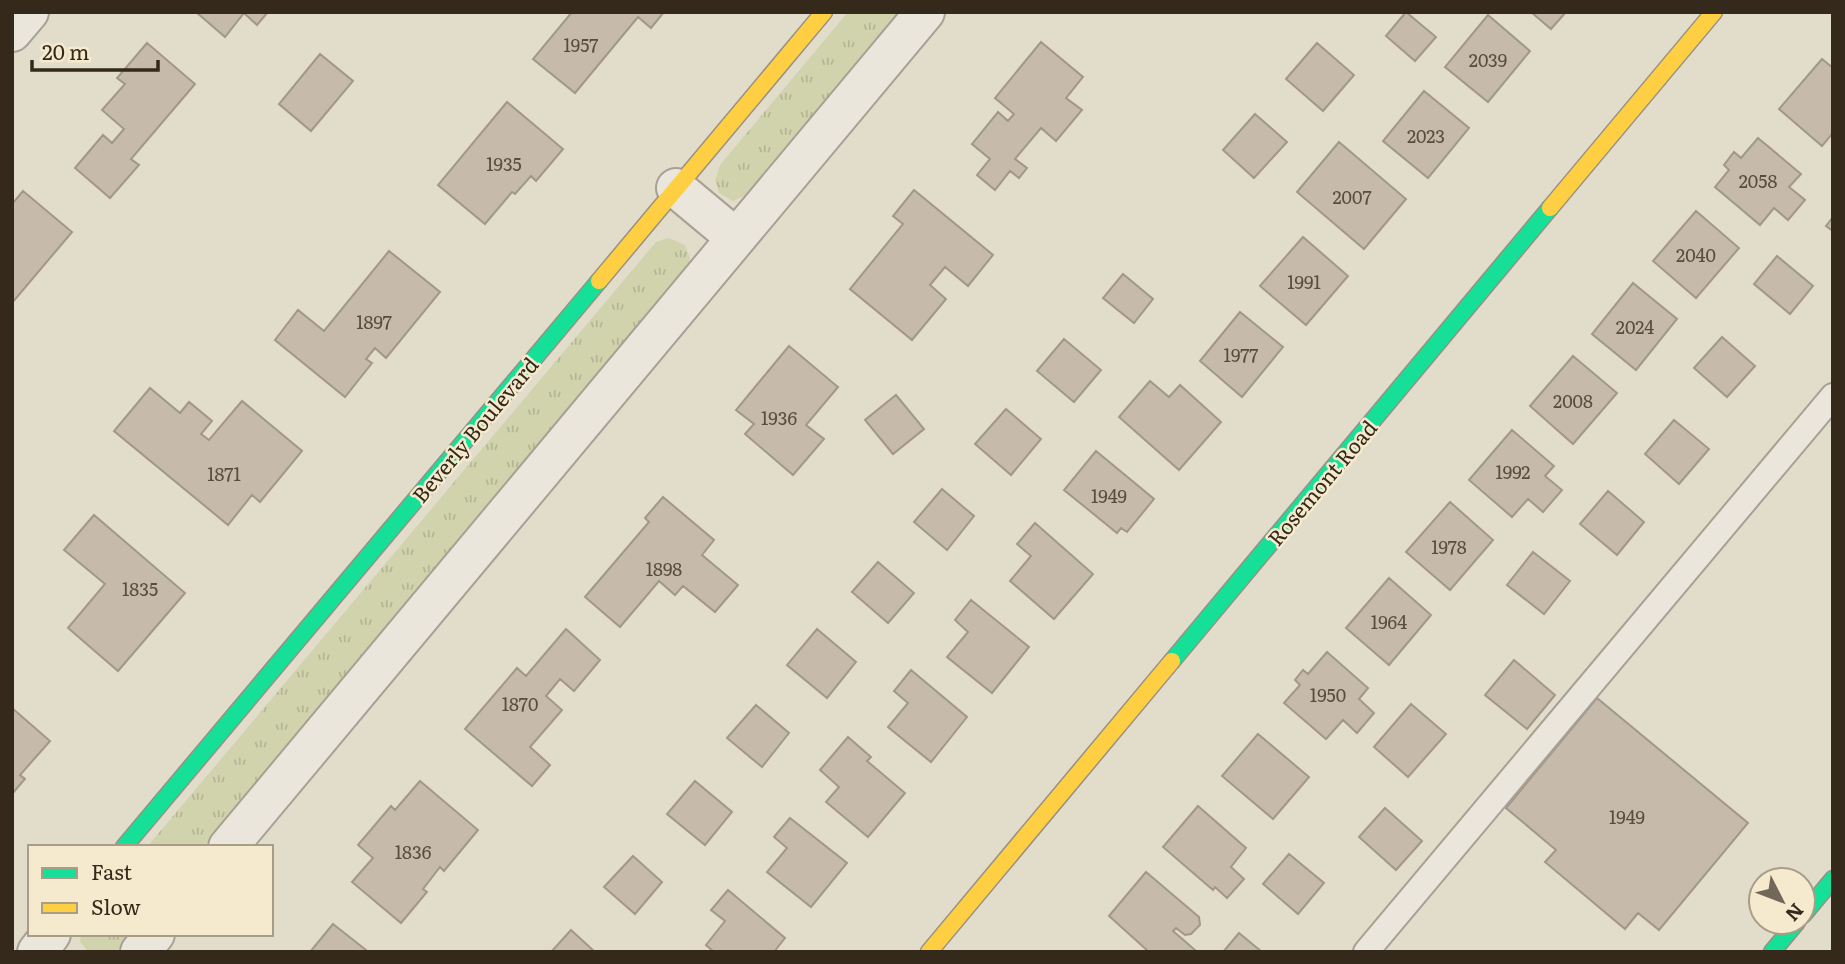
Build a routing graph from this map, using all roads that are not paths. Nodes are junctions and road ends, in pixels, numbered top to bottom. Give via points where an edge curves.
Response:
1 (29, 12) edge
2 (824, 12) edge
3 (925, 12) edge
4 (1714, 12) edge
5 (12, 32) edge
6 (677, 188) junction
7 (736, 238) junction
8 (1833, 396) edge
9 (126, 845) edge
10 (230, 845) edge
11 (1833, 879) edge
12 (1817, 898) edge
13 (49, 936) edge
14 (153, 936) edge
15 (1785, 936) edge
16 (37, 952) edge
17 (140, 952) edge
18 (929, 952) edge
19 (1366, 952) edge
20 (1772, 952) edge

1 - 5 street
2 - 6 street, Beverly Boulevard
3 - 7 street
4 - 18 street, Rosemont Road
6 - 7 street
6 - 9 street, Beverly Boulevard
7 - 10 street
8 - 19 lane
11 - 12 street
13 - 16 street
14 - 17 street
15 - 20 street

